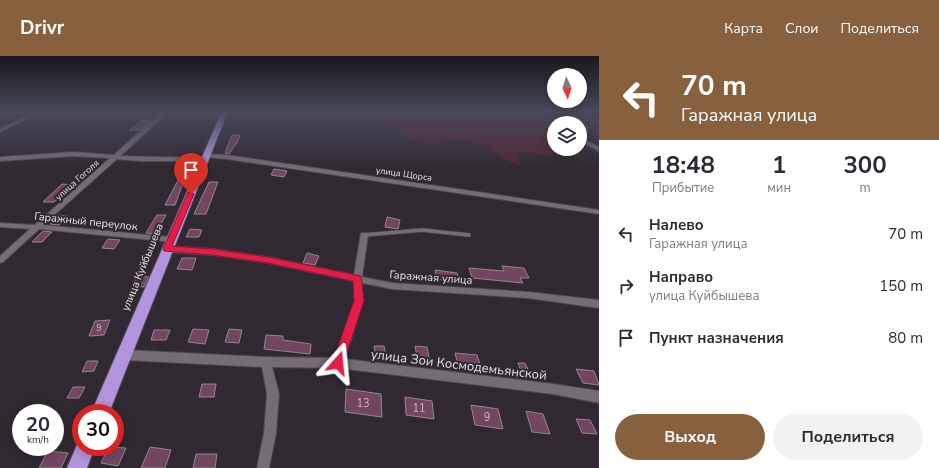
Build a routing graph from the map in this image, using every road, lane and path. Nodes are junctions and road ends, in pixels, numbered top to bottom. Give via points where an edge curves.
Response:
1 (145, 130) edge
2 (217, 130) edge
3 (585, 130) edge
4 (599, 148) edge
5 (114, 158) junction
6 (205, 158) junction
7 (0, 159) edge
8 (599, 212) edge
9 (0, 225) edge
10 (38, 226) junction
11 (364, 235) joint
12 (469, 235) dead end
13 (169, 245) junction
14 (0, 260) edge
15 (358, 279) junction
16 (599, 304) edge
17 (124, 355) junction
18 (266, 362) junction
19 (338, 363) junction
20 (599, 397) edge
21 (104, 404) edge
22 (82, 456) edge
23 (77, 468) edge
24 (263, 468) edge

1 - 5 street, улица Гоголя
2 - 6 highway, улица Куйбышева
3 - 4 street via 582,136 584,142
5 - 6 street, улица Щорса
5 - 7 street, улица Щорса via 74,154
5 - 10 street, улица Гоголя
6 - 8 street, улица Щорса via 227,157
6 - 13 highway, улица Куйбышева
9 - 10 street, Гаражный переулок
10 - 13 street, Гаражный переулок
10 - 14 street, улица Гоголя
11 - 12 lane via 422,230
11 - 15 street
13 - 15 street, Гаражная улица via 268,260
13 - 17 highway, улица Куйбышева
15 - 16 street, Гаражная улица via 392,286 528,295
15 - 19 street via 359,301
17 - 18 street, улица Зои Космодемьянской
17 - 21 highway, улица Куйбышева
18 - 19 street, улица Зои Космодемьянской
18 - 24 street via 273,394 270,433
19 - 20 street, улица Зои Космодемьянской
22 - 23 highway

